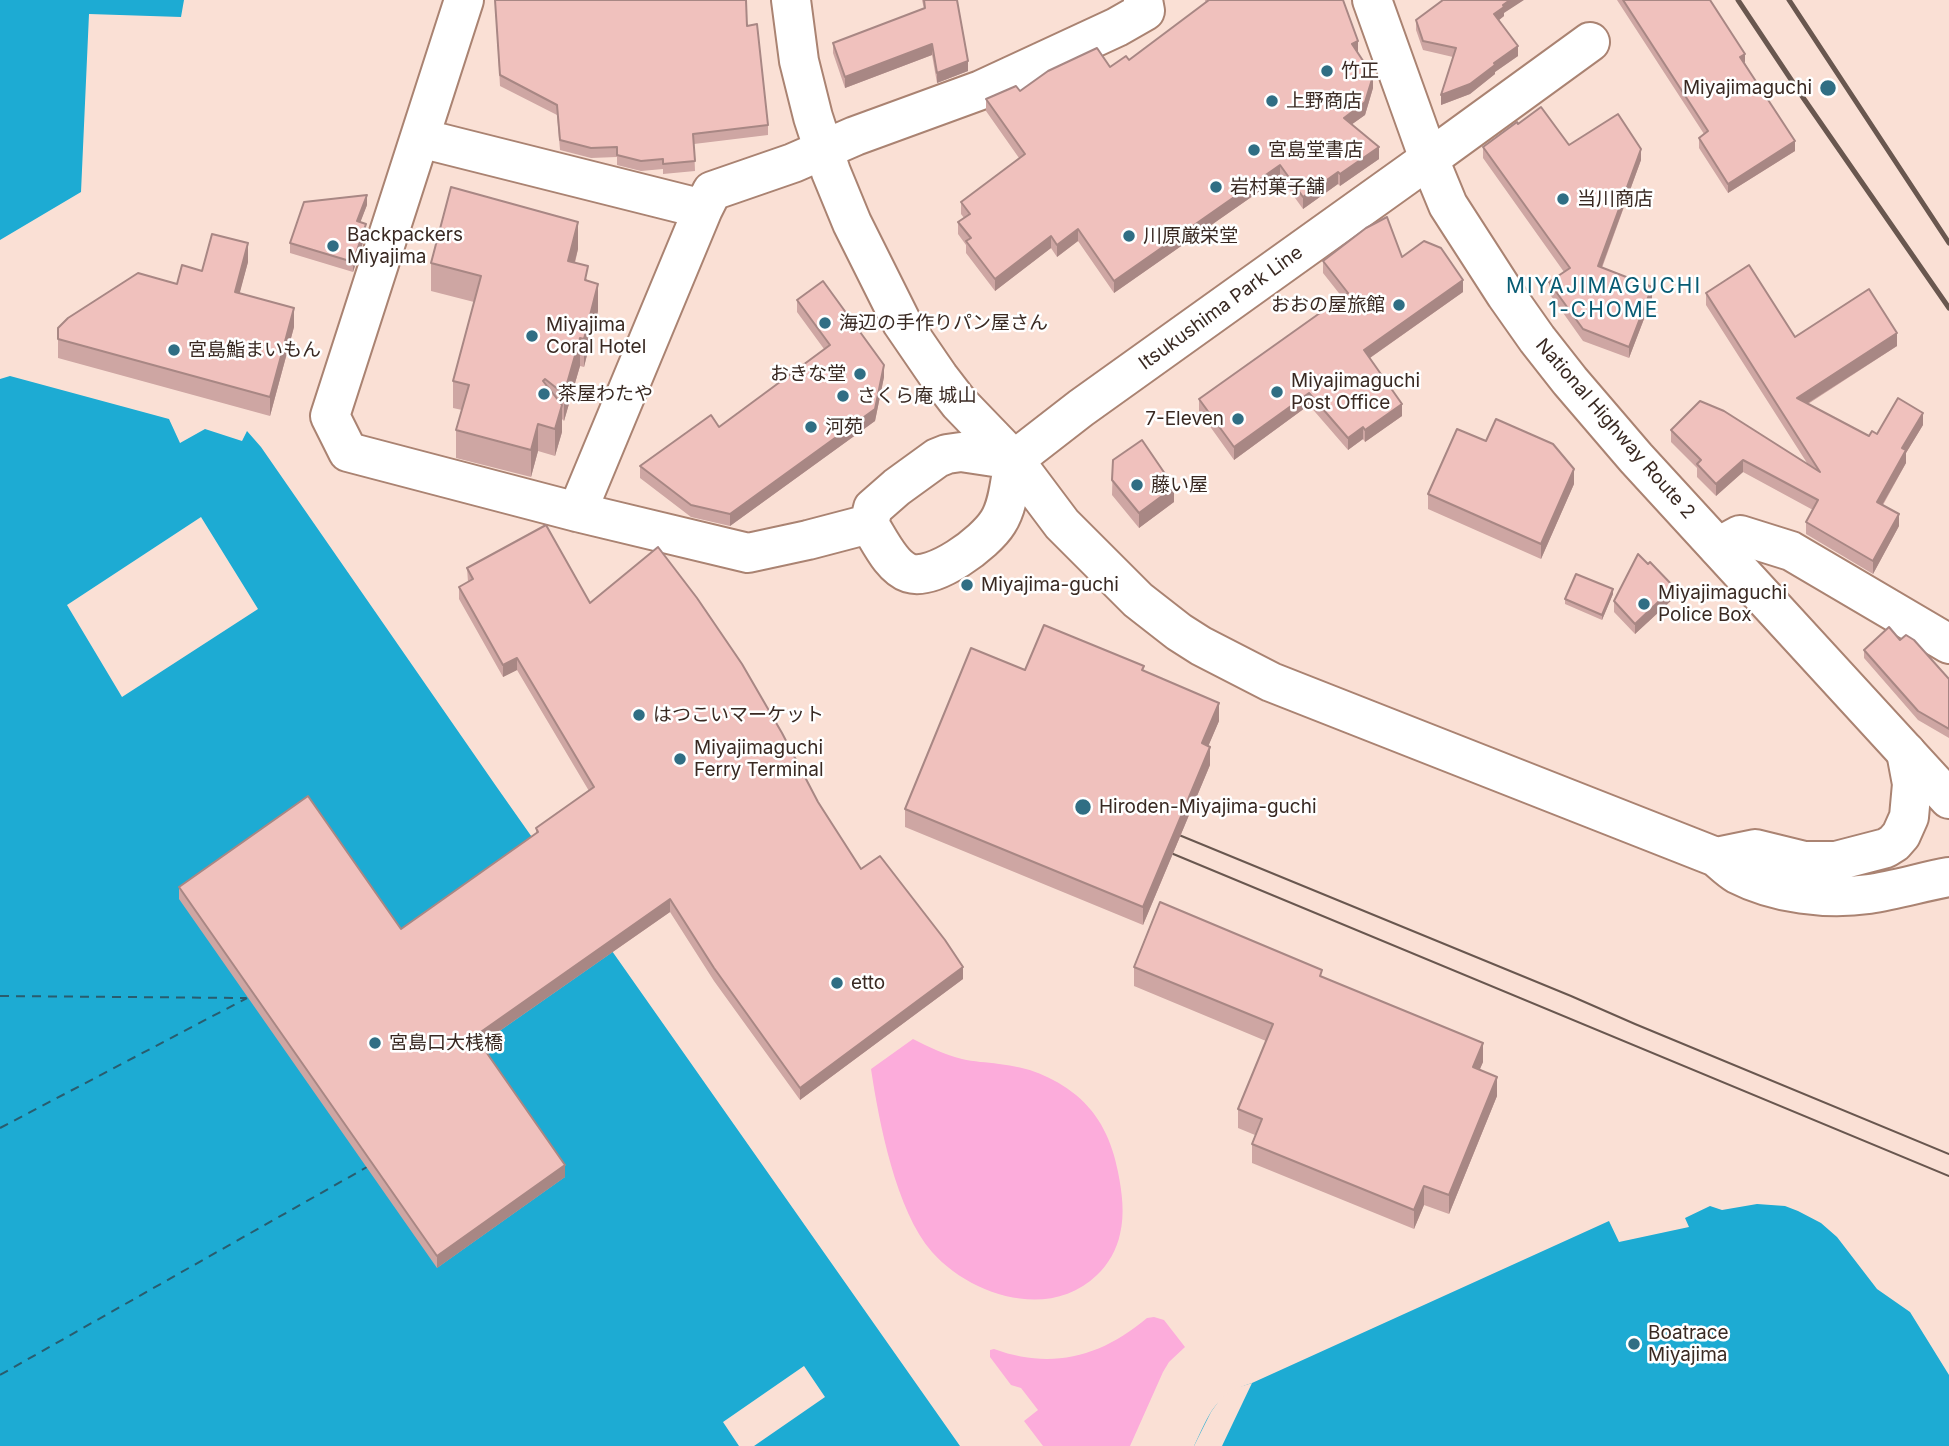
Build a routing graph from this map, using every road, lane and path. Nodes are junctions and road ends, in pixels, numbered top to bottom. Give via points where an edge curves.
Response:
1 (464, 0) edge
2 (790, 0) edge
3 (1143, 0) edge
4 (1372, 0) edge
5 (1590, 42) dead end
6 (420, 138) junction
7 (823, 150) junction
8 (1429, 159) junction
9 (703, 209) junction
10 (1014, 460) junction
11 (577, 512) junction
12 (869, 524) junction
13 (1718, 547) junction
14 (1949, 643) edge
15 (1906, 752) junction
16 (1949, 799) edge
17 (1716, 858) junction
18 (1949, 877) edge

1 - 6 main road
2 - 7 main road via 799,61
3 - 7 main road via 1145,12 1117,27 981,90
4 - 8 main road, National Highway Route 2
5 - 8 main road, Itsukushima Park Line
6 - 9 main road
6 - 11 main road via 330,416 348,452
7 - 9 main road via 712,191
7 - 10 main road via 852,223 902,323 959,403
8 - 10 main road, Itsukushima Park Line
8 - 13 main road, National Highway Route 2 via 1448,205 1537,339 1602,420
9 - 11 main road
10 - 12 main road via 961,453 937,458 878,502
10 - 12 main road via 999,521 986,537 947,566 927,574 908,573 892,561
10 - 17 main road via 1079,543 1138,600 1201,646 1271,682
11 - 12 main road via 748,553
13 - 14 main road via 1740,535 1791,551
13 - 15 main road, National Highway Route 2
15 - 16 main road, National Highway Route 2
15 - 17 main road via 1912,784 1909,817 1901,835 1886,848 1836,861 1804,861 1755,849
17 - 18 main road via 1736,874 1817,895 1870,894

